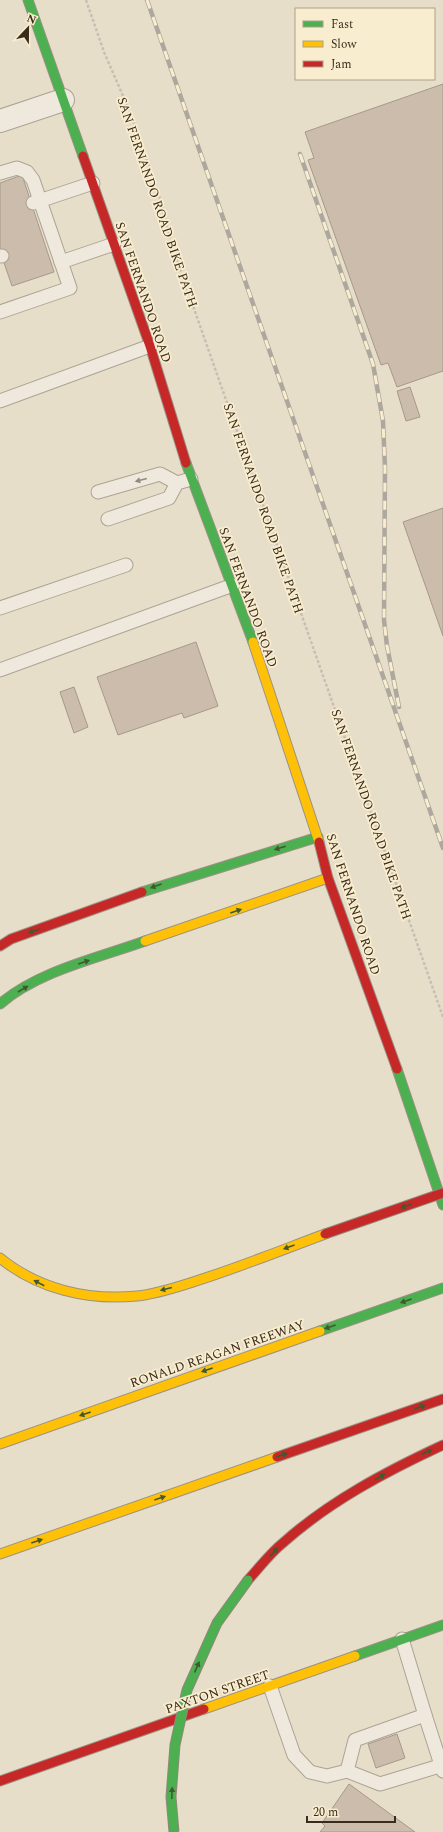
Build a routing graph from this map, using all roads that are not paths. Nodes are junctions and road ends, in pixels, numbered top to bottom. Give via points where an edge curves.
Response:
1 (28, 0) edge
2 (63, 100) junction
3 (0, 121) edge
4 (0, 173) edge
5 (93, 184) junction
6 (36, 202) junction
7 (114, 244) junction
8 (61, 262) junction
9 (0, 312) edge
10 (150, 346) junction
11 (0, 401) edge
12 (191, 479) junction
13 (177, 483) junction
14 (98, 492) dead end
15 (108, 519) dead end
16 (126, 565) dead end
17 (233, 585) junction
18 (0, 608) edge
19 (0, 670) edge
20 (318, 837) junction
21 (328, 878) junction
22 (0, 946) edge
23 (0, 1004) edge
24 (443, 1193) edge
25 (443, 1205) edge
26 (0, 1258) edge
27 (443, 1288) edge
28 (443, 1399) edge
29 (0, 1444) edge
30 (443, 1445) edge
31 (0, 1554) edge
32 (443, 1625) edge
33 (402, 1639) junction
34 (270, 1686) junction
35 (425, 1715) junction
36 (442, 1767) edge
37 (347, 1771) junction
38 (0, 1781) edge
39 (174, 1832) edge

1 - 2 main road, SAN FERNANDO ROAD
2 - 3 street
2 - 5 main road, SAN FERNANDO ROAD
4 - 6 lane via 17,168 27,172 33,180
5 - 6 lane
5 - 7 main road, SAN FERNANDO ROAD
6 - 8 lane via 49,240
7 - 8 lane
7 - 10 main road, SAN FERNANDO ROAD
8 - 9 lane via 70,288
10 - 11 lane
10 - 12 main road, SAN FERNANDO ROAD
12 - 13 lane
12 - 17 main road, SAN FERNANDO ROAD
13 -> 14 lane via 160,474
13 - 15 lane via 169,498
16 - 18 lane
17 - 19 lane
17 - 20 main road, SAN FERNANDO ROAD
20 - 21 main road, SAN FERNANDO ROAD
20 -> 22 main road via 163,884
23 -> 21 main road via 47,975
21 - 25 main road, SAN FERNANDO ROAD
24 -> 26 main road, bridge via 189,1283 137,1296 92,1297 46,1286 11,1268
27 -> 29 main road, RONALD REAGAN FREEWAY
31 -> 28 main road
39 -> 30 main road, bridge via 171,1796 175,1745 187,1690 217,1623 248,1580 287,1538 343,1498 411,1459
32 - 33 main road, PAXTON STREET
33 - 34 main road, PAXTON STREET
33 - 35 lane
34 - 37 lane via 294,1755 310,1772 327,1776
34 - 38 main road, PAXTON STREET
35 - 36 lane
35 - 37 lane via 355,1740
36 - 37 lane via 380,1784

